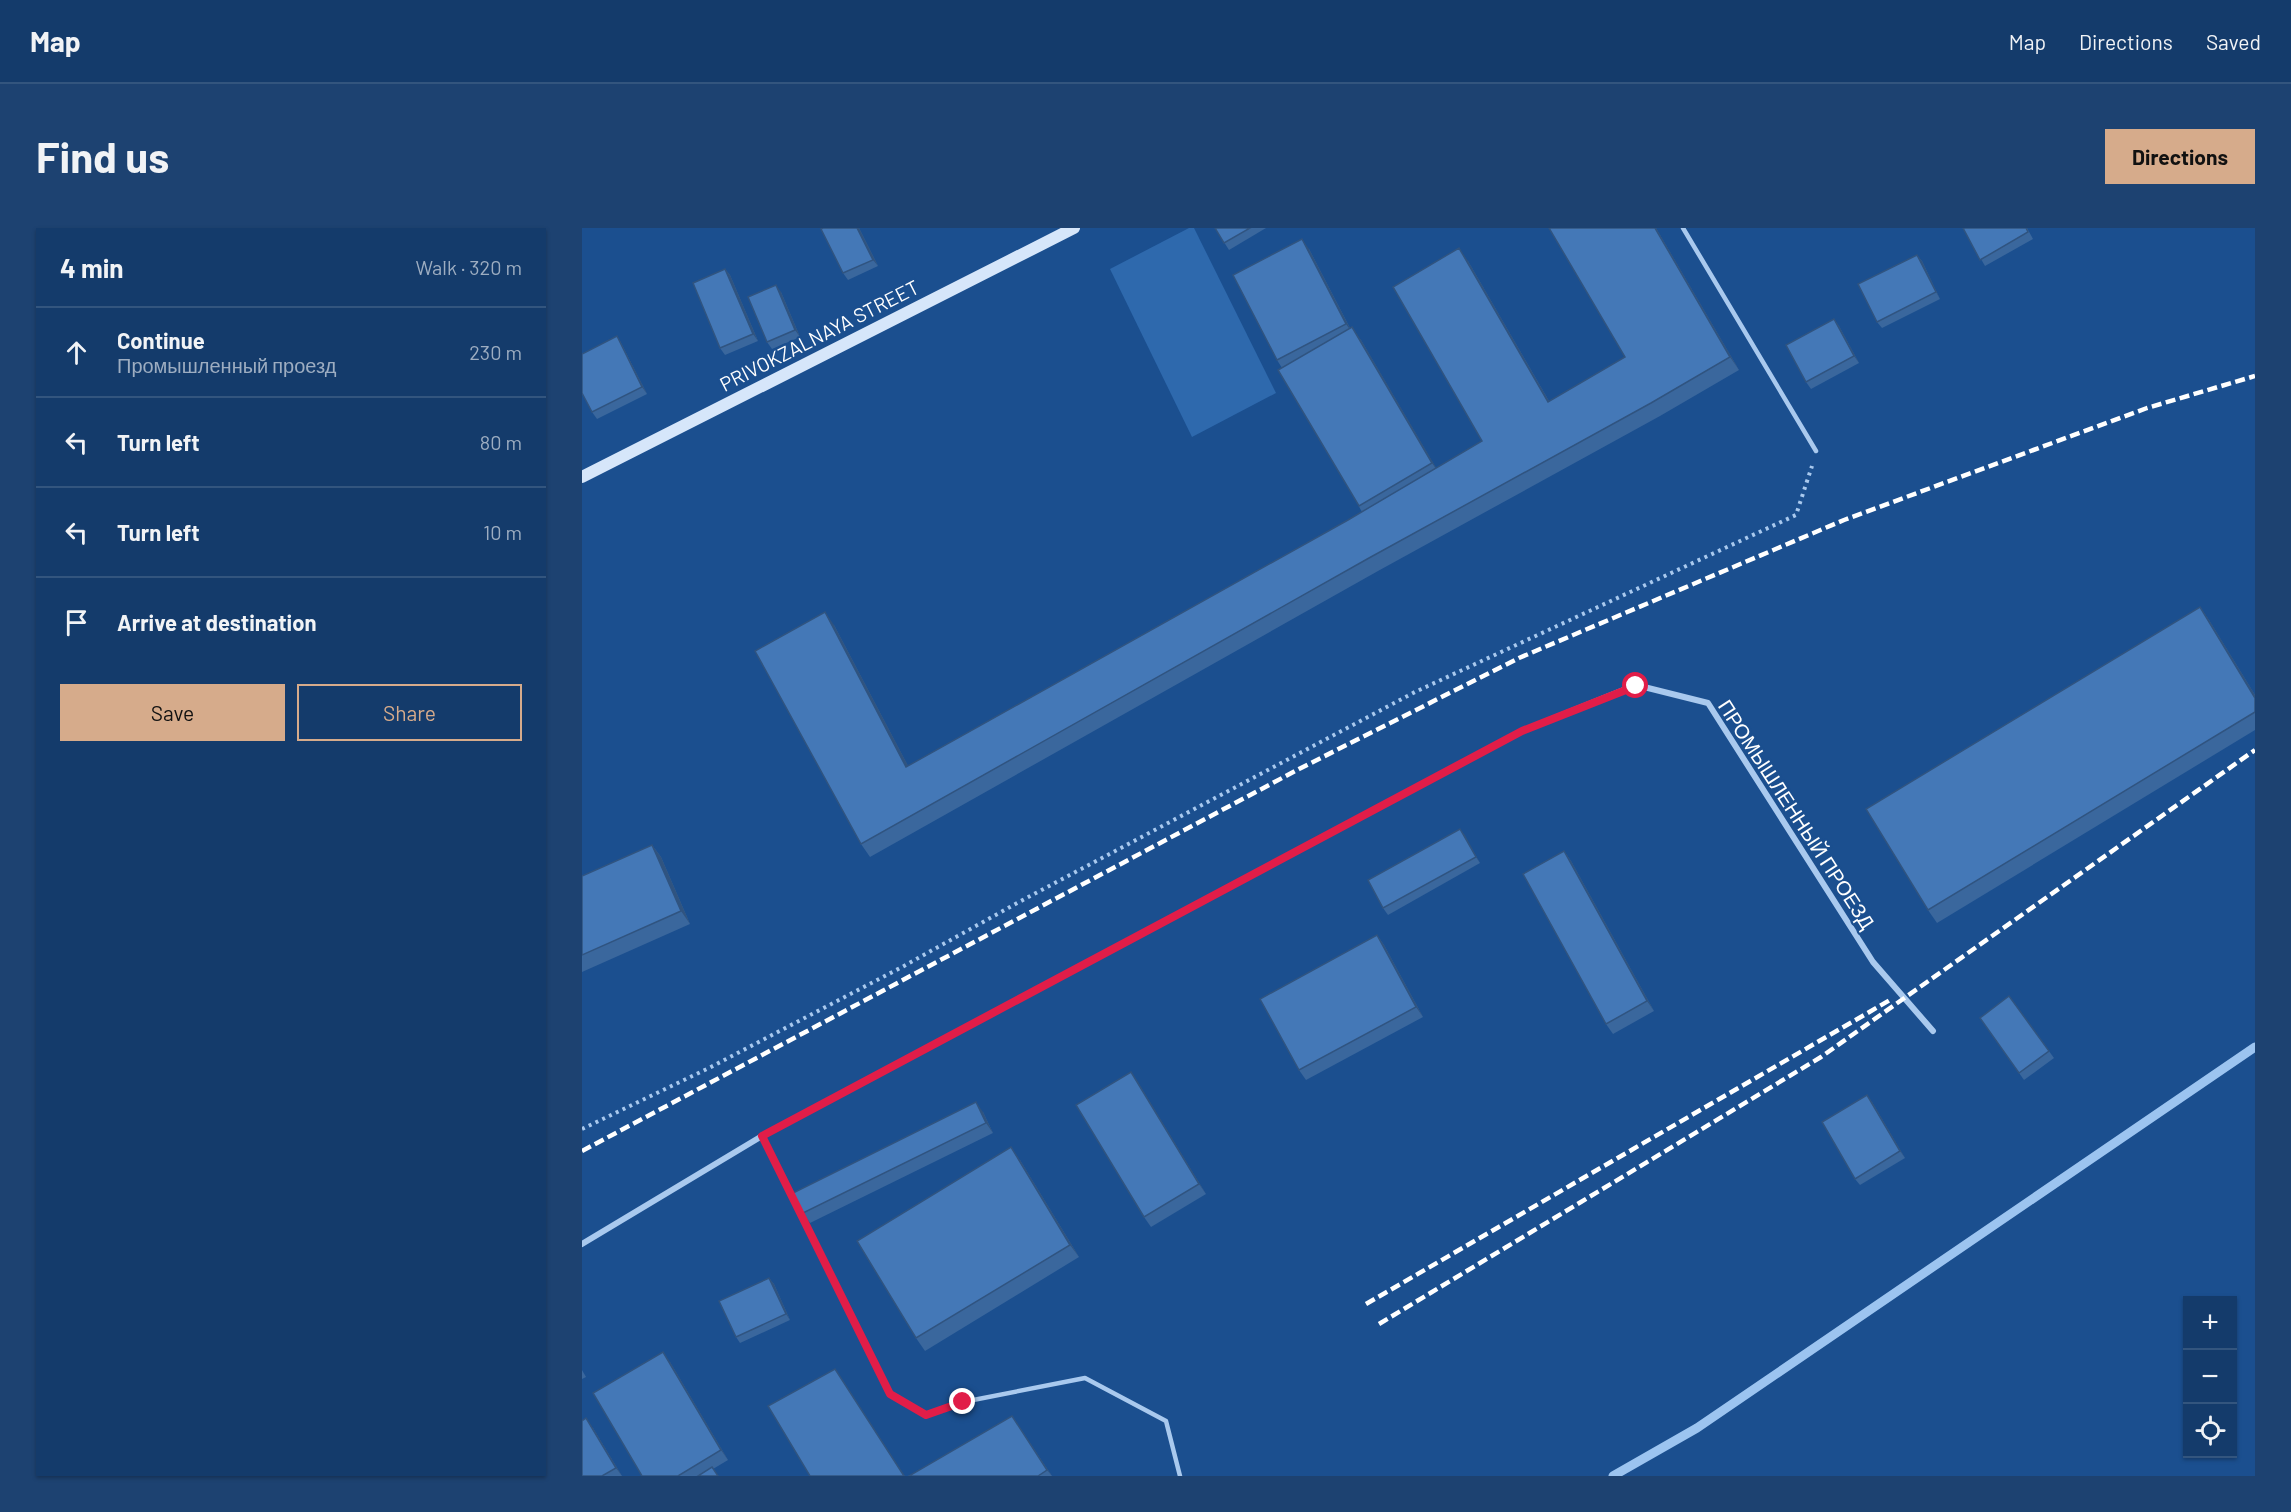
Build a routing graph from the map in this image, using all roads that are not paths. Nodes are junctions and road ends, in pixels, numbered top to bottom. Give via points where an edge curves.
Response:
1 (1074, 228) edge
2 (1683, 228) edge
3 (1816, 451) road end
4 (582, 477) edge
5 (1933, 1031) dead end
6 (762, 1136) junction
7 (582, 1244) edge
8 (1180, 1476) edge

1 - 4 street, PRIVOKZALNAYA STREET
2 - 3 lane
5 - 6 street, ПРОМЫШЛЕННЫЙ ПРОЕЗД via 1873,962 1708,703 1636,686 1522,731
6 - 7 street, ПРОМЫШЛЕННЫЙ ПРОЕЗД
6 - 8 lane via 890,1394 926,1415 963,1402 1086,1378 1166,1421

